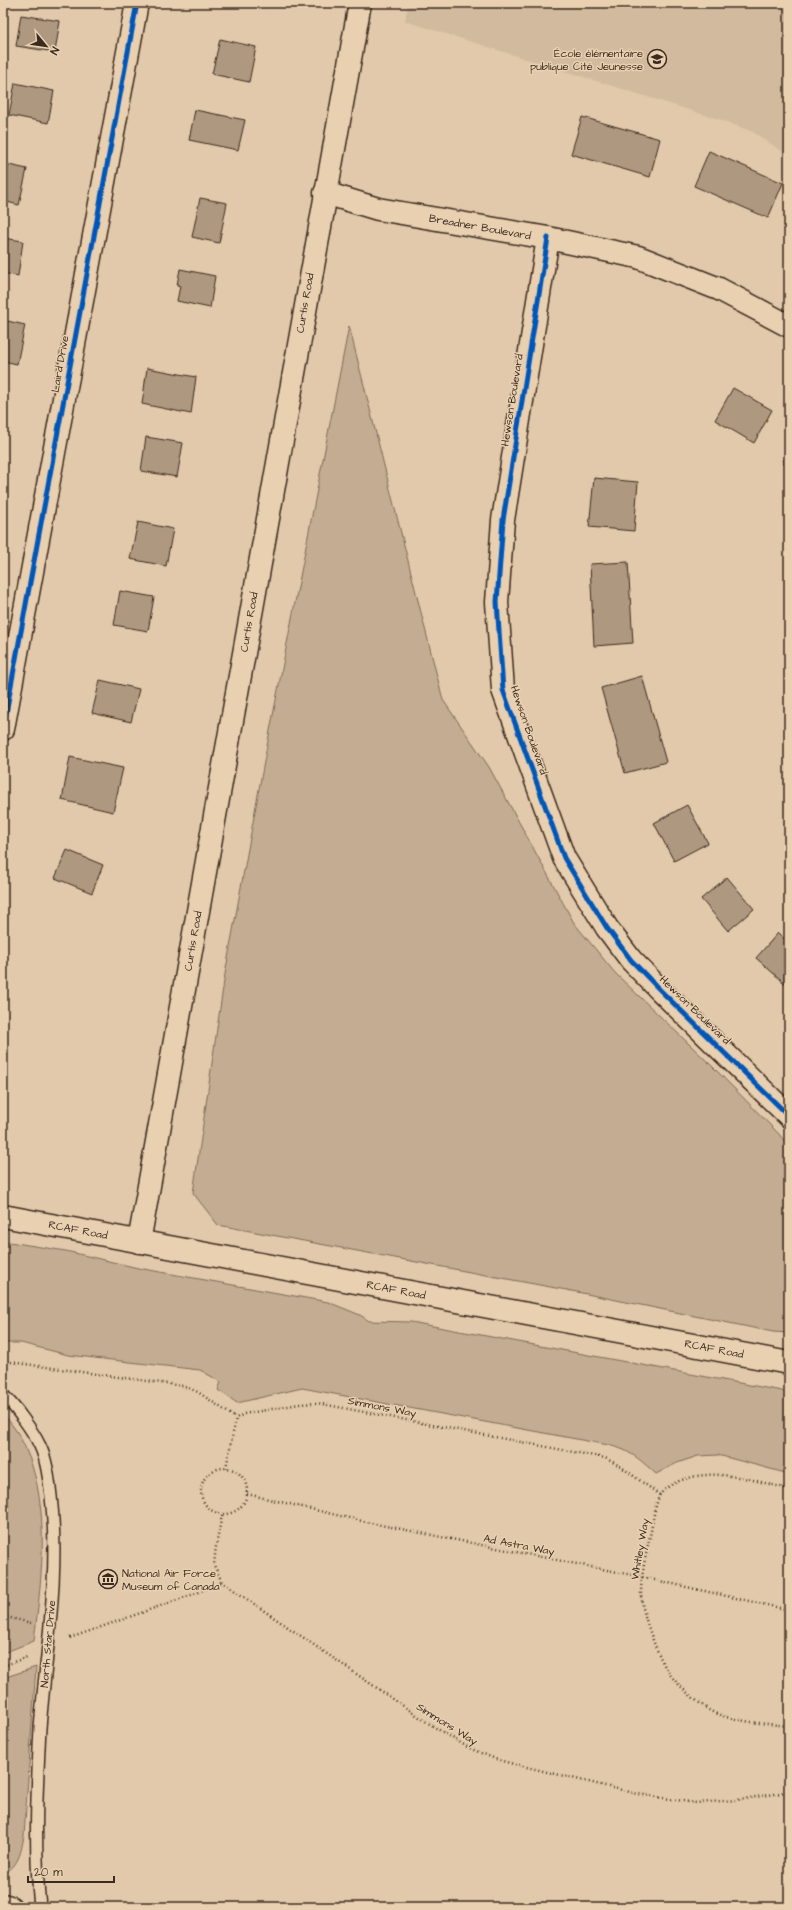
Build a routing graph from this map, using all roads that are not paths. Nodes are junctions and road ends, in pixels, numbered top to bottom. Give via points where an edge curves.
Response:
1 (137, 3) edge
2 (360, 3) edge
3 (325, 193) junction
4 (548, 238) junction
5 (789, 326) edge
6 (3, 730) edge
7 (789, 1116) edge
8 (3, 1216) edge
9 (139, 1242) junction
10 (789, 1363) edge
11 (3, 1395) edge
12 (3, 1905) edge
13 (10, 1907) edge
14 (40, 1907) edge

1 - 6 street, Laird Drive
2 - 3 street, Curtis Road
3 - 4 street, Breadner Boulevard via 378,209
3 - 9 street, Curtis Road
4 - 5 street, Breadner Boulevard via 638,257 719,289
4 - 7 street, Hewson Boulevard via 503,520 497,602 503,690 564,858 607,928 636,965
8 - 9 street, RCAF Road
9 - 10 street, RCAF Road
11 - 14 lane, North Star Drive via 40,1446 50,1481 55,1527 51,1627 40,1728 37,1819
12 - 13 street

